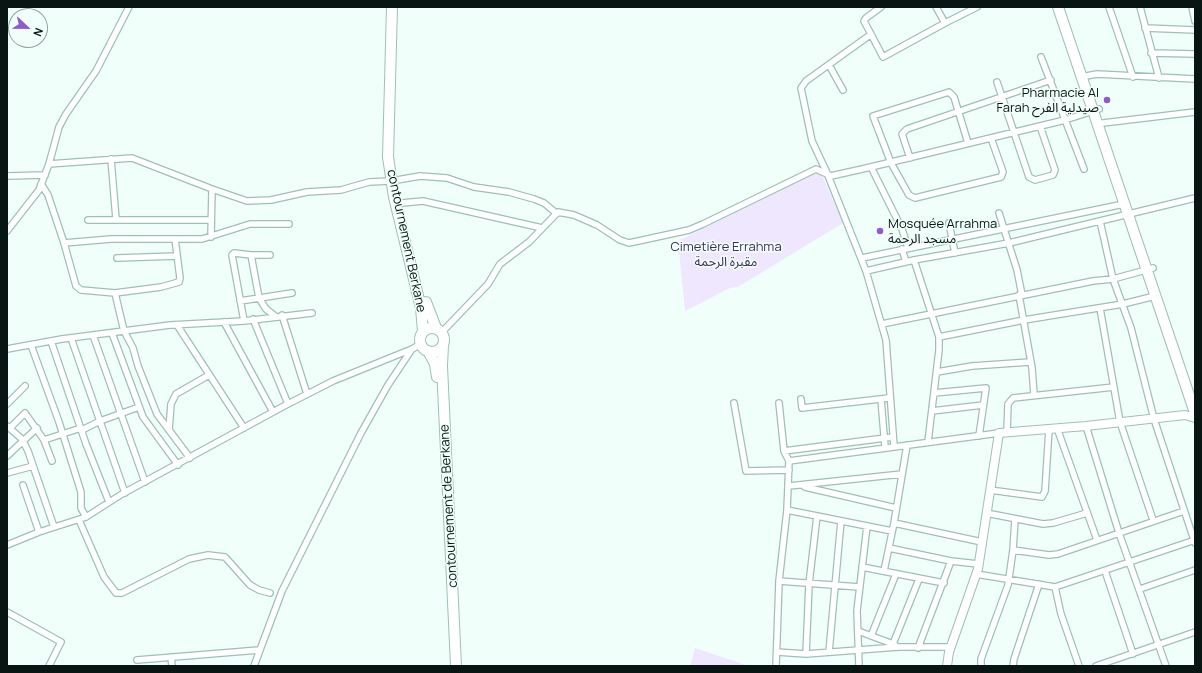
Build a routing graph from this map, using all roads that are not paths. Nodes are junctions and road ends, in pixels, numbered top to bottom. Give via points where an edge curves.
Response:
1 (129, 7) edge
2 (392, 7) edge
3 (398, 7) edge
4 (881, 7) edge
5 (936, 7) edge
6 (977, 7) edge
7 (1058, 7) edge
8 (1064, 7) edge
9 (1109, 7) edge
10 (1140, 7) edge
11 (1192, 7) edge
12 (1195, 22) edge
13 (945, 23) junction
14 (1145, 28) junction
15 (1195, 30) edge
16 (870, 35) junction
17 (1151, 53) junction
18 (1195, 54) edge
19 (1041, 57) dead end
20 (829, 65) junction
21 (1084, 76) junction
22 (1133, 77) junction
23 (1158, 78) junction
24 (1195, 79) edge
25 (1051, 80) junction
26 (997, 82) dead end
27 (843, 90) dead end
28 (1001, 98) junction
29 (1096, 110) junction
30 (1195, 112) edge
31 (958, 113) junction
32 (1065, 120) junction
33 (1103, 122) junction
34 (1040, 126) junction
35 (1015, 133) junction
36 (991, 138) junction
37 (968, 143) junction
38 (910, 158) junction
39 (111, 159) junction
40 (891, 163) junction
41 (49, 164) junction
42 (871, 167) junction
43 (1084, 169) dead end
44 (828, 173) junction
45 (45, 175) junction
46 (7, 176) edge
47 (394, 180) junction
48 (42, 184) junction
49 (212, 190) junction
50 (1195, 198) edge
51 (402, 203) junction
52 (1124, 204) junction
53 (556, 213) junction
54 (999, 213) dead end
55 (1131, 214) junction
56 (116, 219) junction
57 (88, 220) dead end
58 (211, 220) junction
59 (1100, 222) junction
60 (949, 223) dead end
61 (290, 224) dead end
62 (542, 228) junction
63 (1004, 228) junction
64 (7, 232) edge
65 (210, 237) junction
66 (175, 239) junction
67 (953, 239) junction
68 (64, 243) junction
69 (1009, 244) junction
70 (905, 249) junction
71 (955, 253) junction
72 (251, 255) junction
73 (270, 255) dead end
74 (177, 256) junction
75 (117, 258) dead end
76 (862, 258) junction
77 (914, 260) junction
78 (906, 262) junction
79 (1150, 269) junction
80 (866, 271) junction
81 (1113, 279) junction
82 (115, 292) junction
83 (292, 293) dead end
84 (1020, 295) junction
85 (1155, 296) junction
86 (259, 298) junction
87 (240, 301) junction
88 (1123, 304) junction
89 (1100, 308) junction
90 (312, 313) dead end
91 (932, 313) junction
92 (282, 315) junction
93 (275, 316) junction
94 (253, 319) junction
95 (1024, 320) junction
96 (244, 321) junction
97 (224, 322) junction
98 (882, 324) junction
99 (177, 325) junction
100 (439, 330) junction
101 (124, 331) junction
102 (423, 331) junction
103 (112, 333) junction
104 (92, 335) junction
105 (939, 337) junction
106 (71, 338) junction
107 (51, 341) junction
108 (31, 345) junction
109 (443, 345) junction
110 (420, 348) junction
111 (7, 349) edge
112 (1030, 362) junction
113 (937, 372) junction
114 (209, 375) junction
115 (25, 386) dead end
116 (1114, 387) junction
117 (1195, 392) edge
118 (934, 393) junction
119 (307, 394) junction
120 (1034, 395) junction
121 (889, 398) junction
122 (801, 399) dead end
123 (881, 399) junction
124 (734, 403) dead end
125 (779, 403) dead end
126 (7, 404) edge
127 (288, 404) junction
128 (983, 405) junction
129 (139, 407) junction
130 (932, 411) junction
131 (273, 412) junction
132 (1195, 413) edge
133 (120, 414) junction
134 (1195, 418) edge
135 (1154, 419) junction
136 (100, 421) junction
137 (1120, 422) junction
138 (1086, 426) junction
139 (8, 427) edge
140 (37, 428) junction
141 (244, 428) junction
142 (1053, 428) junction
143 (81, 429) junction
144 (169, 430) junction
145 (1003, 432) junction
146 (63, 434) junction
147 (893, 436) junction
148 (979, 436) junction
149 (884, 438) junction
150 (22, 440) junction
151 (44, 440) junction
152 (928, 442) junction
153 (907, 445) junction
154 (894, 446) junction
155 (885, 447) junction
156 (784, 451) junction
157 (7, 456) edge
158 (190, 458) junction
159 (52, 461) dead end
160 (789, 461) junction
161 (178, 465) junction
162 (33, 466) junction
163 (789, 470) junction
164 (7, 473) edge
165 (902, 474) junction
166 (145, 482) junction
167 (23, 485) dead end
168 (789, 486) junction
169 (800, 486) junction
170 (990, 490) junction
171 (125, 493) junction
172 (109, 502) junction
173 (896, 508) junction
174 (787, 510) junction
175 (1184, 511) junction
176 (986, 513) junction
177 (1087, 513) junction
178 (817, 516) junction
179 (86, 517) junction
180 (1015, 519) junction
181 (79, 520) junction
182 (1153, 520) junction
183 (841, 521) junction
184 (894, 523) junction
185 (867, 526) junction
186 (54, 527) junction
187 (892, 531) junction
188 (39, 532) junction
189 (1120, 533) junction
190 (1097, 540) junction
191 (1195, 541) edge
192 (982, 542) junction
193 (7, 545) edge
194 (889, 548) junction
195 (1013, 550) junction
196 (951, 561) junction
197 (1130, 562) junction
198 (978, 564) junction
199 (862, 567) junction
200 (1195, 570) edge
201 (884, 571) junction
202 (1104, 571) junction
203 (896, 574) junction
204 (976, 574) junction
205 (919, 578) junction
206 (1010, 580) junction
207 (779, 581) junction
208 (944, 583) junction
209 (809, 584) junction
210 (1039, 584) junction
211 (834, 586) junction
212 (859, 587) junction
213 (1055, 587) junction
214 (1140, 589) junction
215 (270, 593) dead end
216 (7, 612) edge
217 (858, 631) junction
218 (1195, 632) edge
219 (871, 636) junction
220 (1159, 645) junction
221 (896, 646) junction
222 (950, 647) junction
223 (918, 648) junction
224 (259, 650) junction
225 (858, 650) junction
226 (777, 652) junction
227 (829, 652) junction
228 (806, 654) junction
229 (1133, 654) junction
230 (171, 657) junction
231 (137, 660) dead end
232 (49, 666) edge
233 (172, 666) edge
234 (254, 666) edge
235 (451, 666) edge
236 (456, 666) edge
237 (776, 666) edge
238 (859, 666) edge
239 (947, 666) edge
240 (981, 666) edge
241 (1013, 666) edge
242 (1079, 666) edge
243 (1096, 666) edge
244 (1166, 666) edge

1 - 41 street via 96,71 59,127
2 - 47 highway, contournement Berkane via 387,136
3 - 47 highway
4 - 16 street via 864,21
5 - 13 street
6 - 13 street
7 - 21 highway
8 - 21 highway
9 - 22 street
10 - 14 street
11 - 12 street
13 - 16 street via 883,57
14 - 15 street
14 - 17 street
16 - 20 street
17 - 18 street
17 - 23 street
19 - 25 street
20 - 27 street
20 - 44 street via 806,81 801,88 812,141
21 - 22 street
21 - 29 highway
22 - 23 street
23 - 24 street
25 - 28 street
25 - 32 street
26 - 28 street
28 - 31 street
28 - 35 street
29 - 32 street
29 - 33 highway
29 - 52 highway
30 - 33 street
31 - 37 street
31 - 38 street via 904,131 902,134
31 - 40 street via 954,96 946,92 874,116
32 - 34 street
32 - 43 street
33 - 55 highway
34 - 35 street
34 - 35 street via 1055,173 1035,180 1030,178
35 - 36 street
36 - 37 street
36 - 40 street via 1003,172 1001,177 915,198 909,195
37 - 38 street
38 - 40 street
39 - 41 street
39 - 49 street via 132,158
39 - 56 street
40 - 42 street
41 - 45 street
42 - 44 street via 831,176
42 - 70 street via 902,229
44 - 53 street via 816,169 689,230 629,243 574,214
44 - 76 street
45 - 46 street
45 - 48 street
47 - 49 street via 256,201
47 - 51 highway
47 - 53 street via 420,176 447,178 474,188 509,192 534,199
47 - 102 highway, contournement Berkane via 421,308
48 - 64 street
48 - 68 street
49 - 58 street
50 - 55 street
51 - 62 street via 423,201
51 - 100 highway via 429,312
52 - 55 highway
52 - 63 street
53 - 62 street
54 - 63 street
55 - 59 street
55 - 79 highway
56 - 57 street
56 - 58 street
58 - 65 street
59 - 69 street
59 - 81 street
60 - 67 street
61 - 65 street via 250,224
62 - 100 street via 524,247 500,264 488,284
63 - 67 street
63 - 69 street
65 - 66 street
66 - 68 street
66 - 74 street
67 - 70 street
67 - 71 street
68 - 82 street via 78,288
69 - 71 street
69 - 84 street
70 - 76 street
70 - 78 street
71 - 77 street
72 - 73 street
72 - 86 street
72 - 87 street via 232,255
74 - 75 street
74 - 82 street via 180,278 177,284
76 - 80 street
77 - 78 street
77 - 91 street
78 - 80 street
79 - 81 street
79 - 85 highway
79 - 117 highway
80 - 98 street
81 - 84 street
81 - 88 street
82 - 101 street
83 - 86 street
84 - 91 street
84 - 95 street
85 - 88 street
85 - 132 highway
86 - 87 street
86 - 93 street via 266,309
87 - 96 street
88 - 89 street
88 - 135 street
89 - 95 street
89 - 116 street
90 - 92 street
91 - 98 street
91 - 105 street
92 - 93 street
92 - 119 street
93 - 94 street
94 - 96 street
94 - 127 street
95 - 105 street
95 - 112 street
96 - 97 street
97 - 99 street
97 - 131 street
98 - 121 street via 886,340
99 - 101 street
99 - 114 street
100 - 102 highway via 429,328
100 - 109 highway via 444,338
101 - 103 street
101 - 144 street via 133,348 157,414
102 - 110 highway
103 - 104 street
103 - 129 street
104 - 106 street
104 - 133 street
105 - 113 street
106 - 107 street
106 - 136 street
107 - 108 street
107 - 143 street
108 - 111 street
108 - 146 street
109 - 110 highway via 435,352
109 - 236 highway, contournement de Berkane
110 - 119 street via 333,381
110 - 224 street via 384,392 361,433 282,591
110 - 235 highway via 434,364 438,384
112 - 113 street via 972,366
112 - 120 street
113 - 118 street
114 - 141 street
114 - 144 street via 176,394 171,404
115 - 126 street
116 - 120 street
116 - 137 street
118 - 128 street via 986,388
118 - 130 street
119 - 127 street
120 - 145 street via 1010,400
121 - 123 street
121 - 147 street
122 - 123 street via 802,408
123 - 149 street
124 - 163 street via 746,471
125 - 156 street
127 - 131 street
128 - 130 street
128 - 148 street
129 - 133 street
129 - 161 street via 146,423
130 - 152 street
131 - 141 street
133 - 136 street
133 - 166 street
134 - 135 street via 1185,415
135 - 137 street
135 - 175 street
136 - 143 street
136 - 171 street
137 - 138 street
137 - 182 street
138 - 142 street
138 - 189 street
139 - 140 street via 25,413
139 - 150 street
140 - 150 street
140 - 151 street
141 - 158 street
142 - 145 street
142 - 170 street via 1046,491 1042,497
142 - 177 street
143 - 146 street
143 - 172 street
144 - 158 street
145 - 148 street
145 - 170 street
146 - 151 street
146 - 179 street via 81,492 81,508
147 - 149 street
147 - 154 street
148 - 152 street
149 - 155 street
149 - 156 street
150 - 157 street
150 - 162 street
151 - 159 street
152 - 153 street
153 - 154 street
153 - 165 street
154 - 155 street
155 - 160 street
156 - 160 street
158 - 161 street
160 - 163 street
161 - 166 street
162 - 164 street
162 - 186 street
163 - 168 street
165 - 169 street
165 - 173 street
166 - 171 street
167 - 188 street
168 - 169 street
168 - 174 street
169 - 173 street
170 - 176 street
171 - 172 street
172 - 179 street
173 - 184 street
174 - 178 street
174 - 207 street
175 - 182 street
175 - 191 street
176 - 180 street
176 - 192 street
177 - 180 street via 1048,524
177 - 190 street
178 - 183 street
178 - 209 street
179 - 181 street
180 - 195 street
181 - 186 street
181 - 215 street via 104,576 116,593 122,593 189,559 208,554 225,557 250,585
182 - 189 street
183 - 185 street
183 - 211 street
184 - 187 street
184 - 192 street
185 - 187 street
185 - 199 street
186 - 188 street
187 - 194 street
188 - 193 street
189 - 190 street
189 - 197 street
190 - 195 street via 1058,554
191 - 197 street
192 - 198 street
194 - 196 street
194 - 201 street
195 - 206 street
196 - 198 street
196 - 208 street
197 - 202 street
197 - 214 street
198 - 204 street
199 - 201 street
199 - 212 street
200 - 214 street
201 - 203 street
202 - 213 street
202 - 229 street
203 - 205 street
203 - 219 street
204 - 206 street
204 - 222 street
205 - 208 street
205 - 221 street
206 - 210 street
206 - 240 street via 981,659
207 - 209 street
207 - 226 street
208 - 223 street
209 - 211 street
209 - 228 street
210 - 213 street
210 - 241 street
211 - 212 street
211 - 227 street
212 - 217 street
213 - 242 street
214 - 220 street
216 - 232 street via 61,642
217 - 219 street
217 - 225 street
218 - 220 street
219 - 221 street
220 - 229 street
220 - 244 street
221 - 223 street
221 - 225 street
222 - 223 street
222 - 239 street
224 - 230 street
224 - 234 street
225 - 227 street
225 - 238 street
226 - 228 street
226 - 237 street
227 - 228 street
229 - 243 street
230 - 231 street
230 - 233 street

